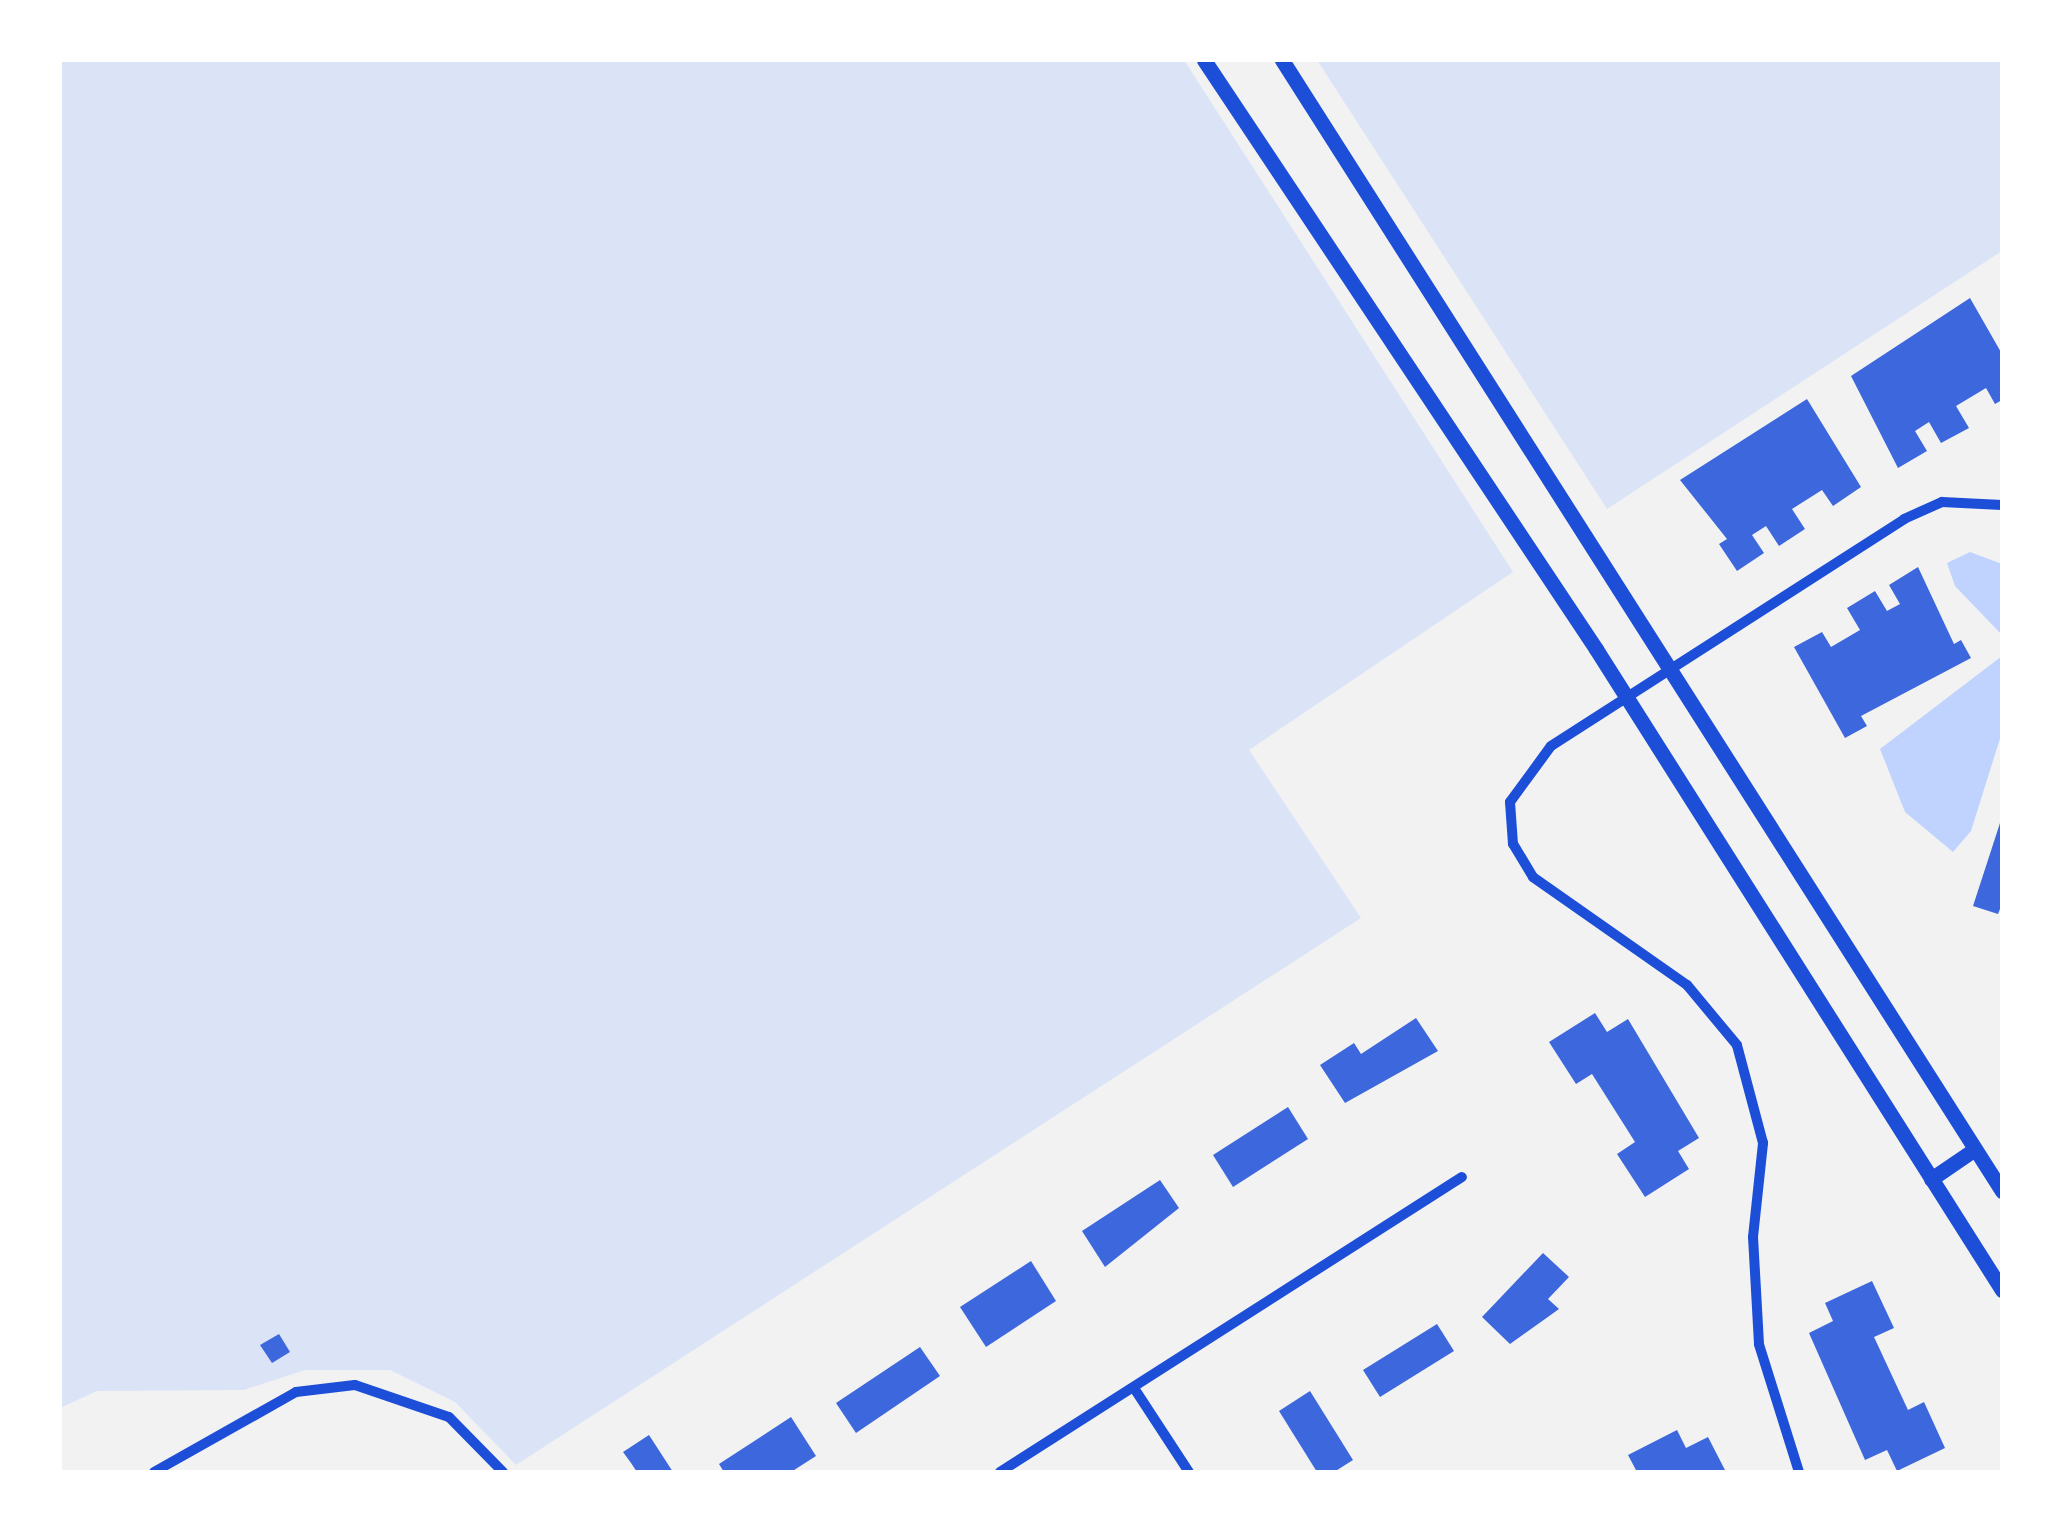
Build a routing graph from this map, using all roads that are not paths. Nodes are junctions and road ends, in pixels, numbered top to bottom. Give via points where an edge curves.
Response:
1 (1204, 60) edge
2 (1282, 60) edge
3 (2002, 504) edge
4 (1670, 672) junction
5 (1626, 699) junction
6 (1974, 1149) junction
7 (1462, 1177) dead end
8 (1931, 1179) junction
9 (2002, 1191) edge
10 (2002, 1290) edge
11 (1134, 1388) junction
12 (154, 1472) edge
13 (503, 1472) edge
14 (1000, 1472) edge
15 (1189, 1472) edge
16 (1799, 1472) edge

1 - 5 main road
2 - 4 main road
3 - 4 street via 1942,502 1904,519
4 - 5 street
4 - 6 main road
5 - 8 main road
5 - 16 street via 1526,768 1510,802 1513,844 1546,889 1687,985 1737,1045 1763,1144 1753,1237 1759,1344
6 - 8 main road
6 - 9 main road
7 - 11 street
8 - 10 main road
11 - 14 street
11 - 15 street
12 - 13 street via 296,1392 355,1385 449,1418

